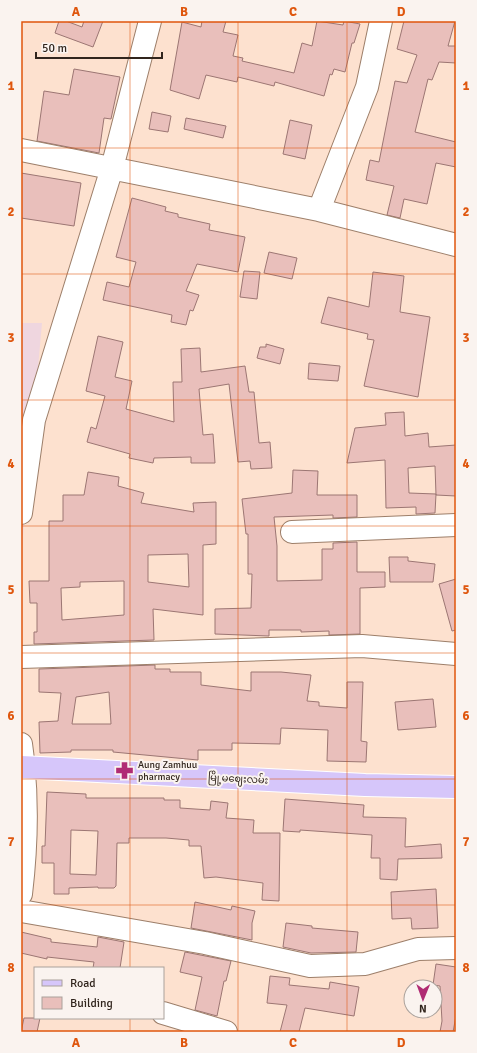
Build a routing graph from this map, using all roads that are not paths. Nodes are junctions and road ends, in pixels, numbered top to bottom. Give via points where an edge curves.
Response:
1 (150, 21) edge
2 (381, 21) edge
3 (21, 150) edge
4 (112, 168) junction
5 (319, 210) junction
6 (456, 245) edge
7 (21, 513) edge
8 (456, 525) edge
9 (292, 532) dead end
10 (456, 654) edge
11 (21, 657) edge
12 (21, 744) edge
13 (23, 767) edge
14 (456, 787) edge
15 (21, 894) edge
16 (21, 911) edge
17 (456, 948) edge
18 (164, 1013) edge
19 (226, 1032) edge

1 - 4 street
2 - 5 street via 367,87
3 - 4 street
4 - 5 street
4 - 7 street via 34,420
5 - 6 street
8 - 9 street
10 - 11 street via 362,646
12 - 13 street
13 - 14 main road, မြို့မဈေးလမ်း via 365,785
13 - 15 street via 27,819
16 - 17 street via 205,943 310,966 366,964 418,949
18 - 19 street

